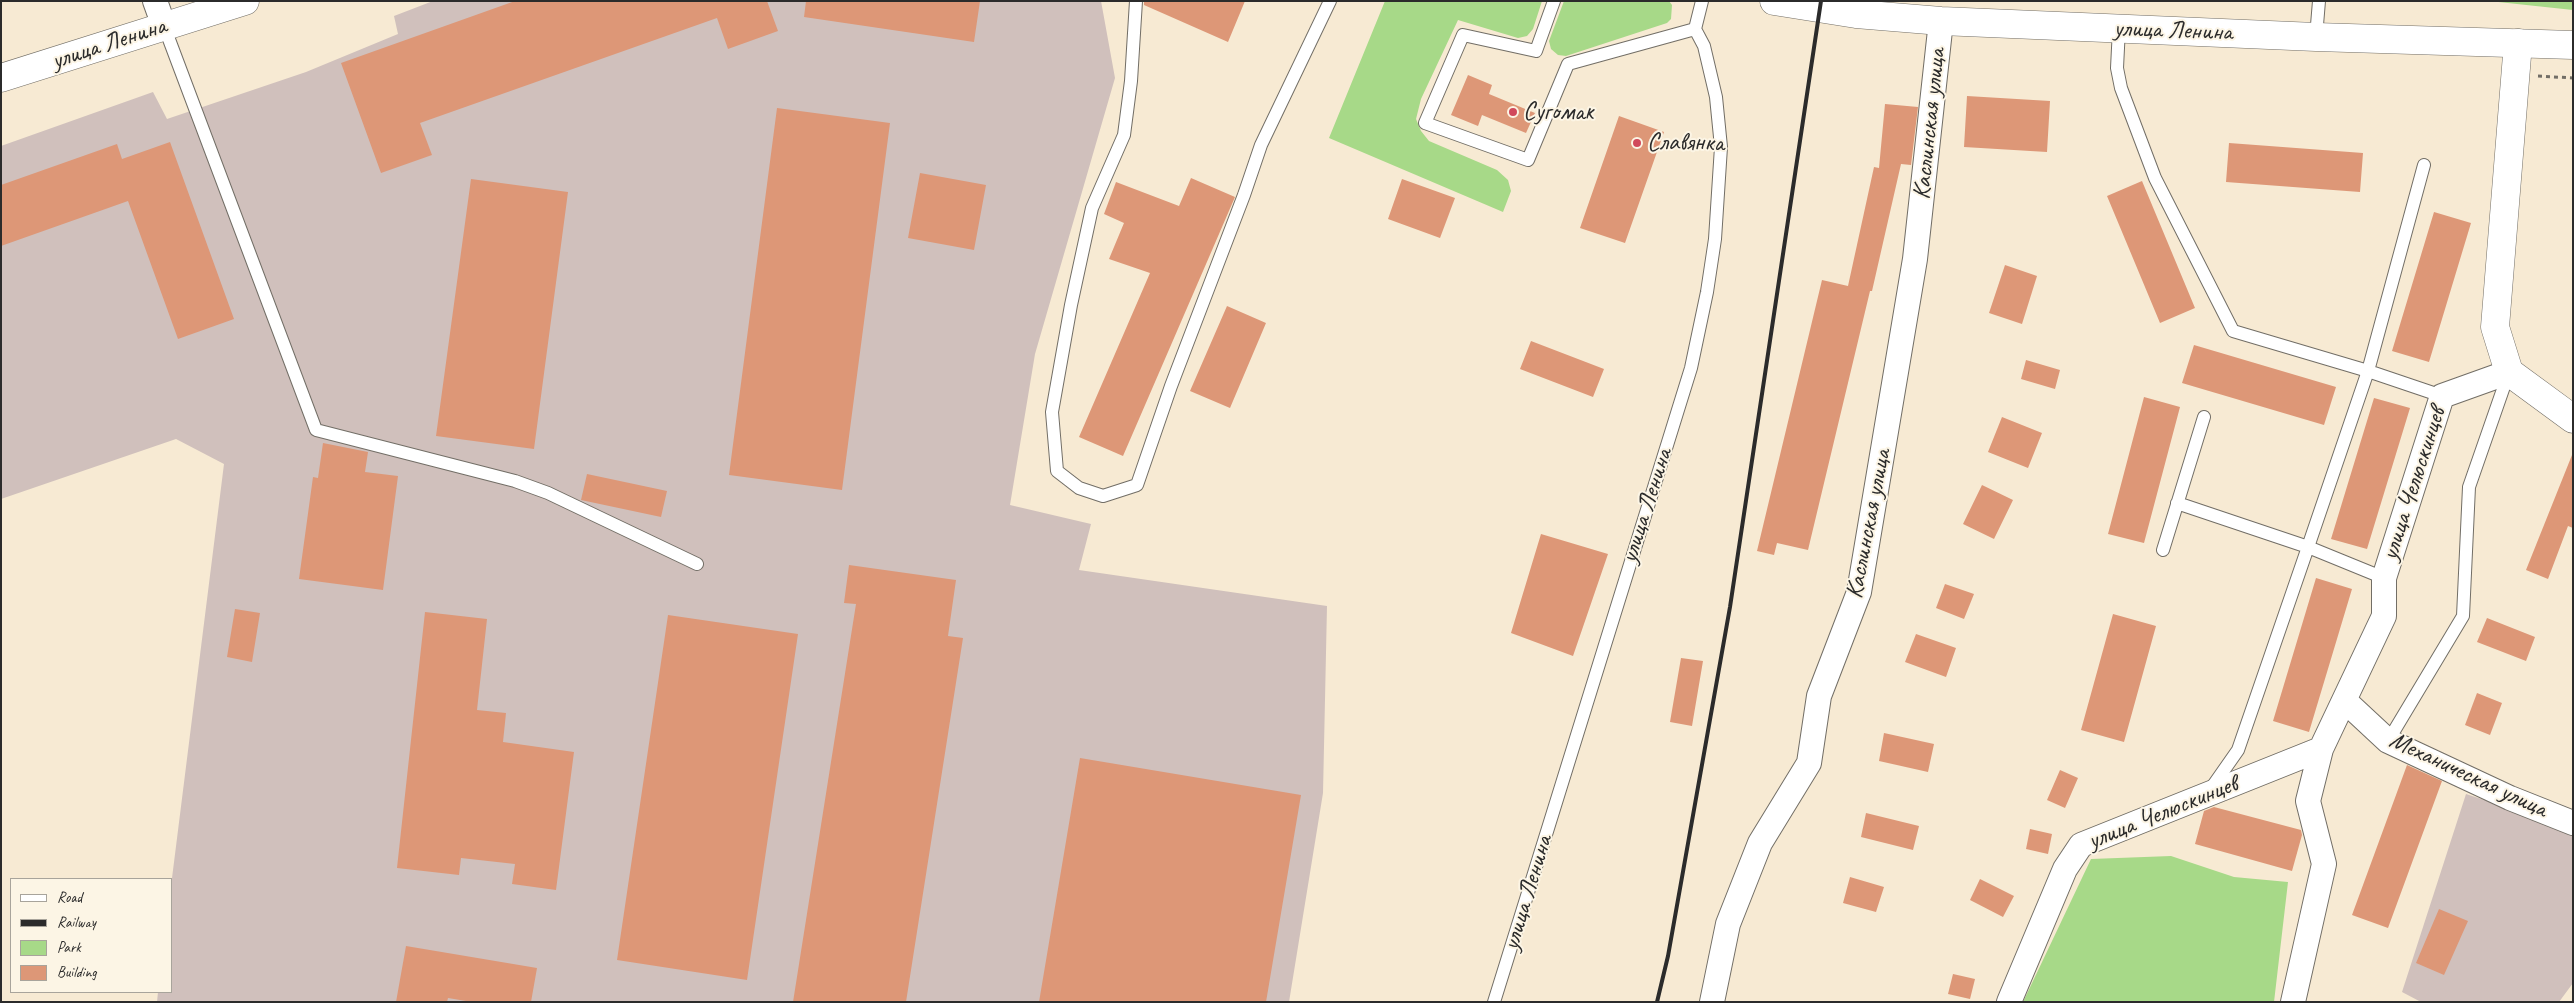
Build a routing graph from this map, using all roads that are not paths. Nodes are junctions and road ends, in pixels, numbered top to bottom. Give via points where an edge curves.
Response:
1 (245, 1) edge
2 (1136, 1) edge
3 (1330, 1) edge
4 (1554, 1) edge
5 (1702, 1) edge
6 (1774, 1) edge
7 (2319, 1) edge
8 (159, 14) edge
9 (1941, 21) junction
10 (2119, 28) junction
11 (1695, 29) junction
12 (2316, 37) junction
13 (2518, 43) junction
14 (2573, 45) edge
15 (1, 78) edge
16 (2424, 165) dead end
17 (2368, 371) junction
18 (2509, 372) junction
19 (2442, 396) junction
20 (2204, 417) dead end
21 (2573, 419) edge
22 (2177, 502) junction
23 (2308, 547) junction
24 (2163, 550) dead end
25 (697, 564) dead end
26 (2384, 578) junction
27 (2345, 701) junction
28 (2388, 741) junction
29 (2321, 750) junction
30 (2207, 794) junction
31 (2573, 823) edge
32 (1494, 1002) edge
33 (1712, 1002) edge
34 (2009, 1002) edge
35 (2293, 1002) edge

1 - 8 main road, улица Ленина
2 - 3 lane via 1124,135 1092,208 1052,412 1057,472 1079,488 1103,496 1137,485 1170,386 1261,145
4 - 11 lane via 1536,51 1463,35 1425,123 1528,160 1568,64
5 - 11 lane
6 - 9 main road, улица Ленина via 1856,14
7 - 12 lane
8 - 15 main road, улица Ленина
8 - 25 lane via 316,430 515,481 548,493
9 - 10 main road, улица Ленина
9 - 33 street, Каслинская улица via 1915,259 1859,592 1819,696 1809,763 1760,843 1728,924
10 - 12 main road, улица Ленина
10 - 17 lane via 2119,78 2155,178 2233,331
11 - 32 lane, улица Ленина via 1704,46 1716,97 1721,148 1708,292 1691,368
12 - 13 main road, улица Ленина
13 - 14 main road, улица Ленина
13 - 18 main road via 2495,327
16 - 17 lane
17 - 19 lane
17 - 23 lane
18 - 19 street, улица Челюскинцев
18 - 21 main road
18 - 28 lane via 2469,487 2463,616
19 - 26 street, улица Челюскинцев
20 - 22 lane
22 - 23 lane
22 - 24 lane
23 - 26 lane
23 - 30 lane via 2238,750
26 - 27 street, улица Челюскинцев via 2384,616
27 - 28 street, Механическая улица
27 - 29 street, улица Челюскинцев
28 - 31 street, Механическая улица via 2510,798
29 - 30 street, улица Челюскинцев
29 - 35 street, улица Челюскинцев via 2308,801 2324,864
30 - 34 street, улица Челюскинцев via 2081,845 2065,869

